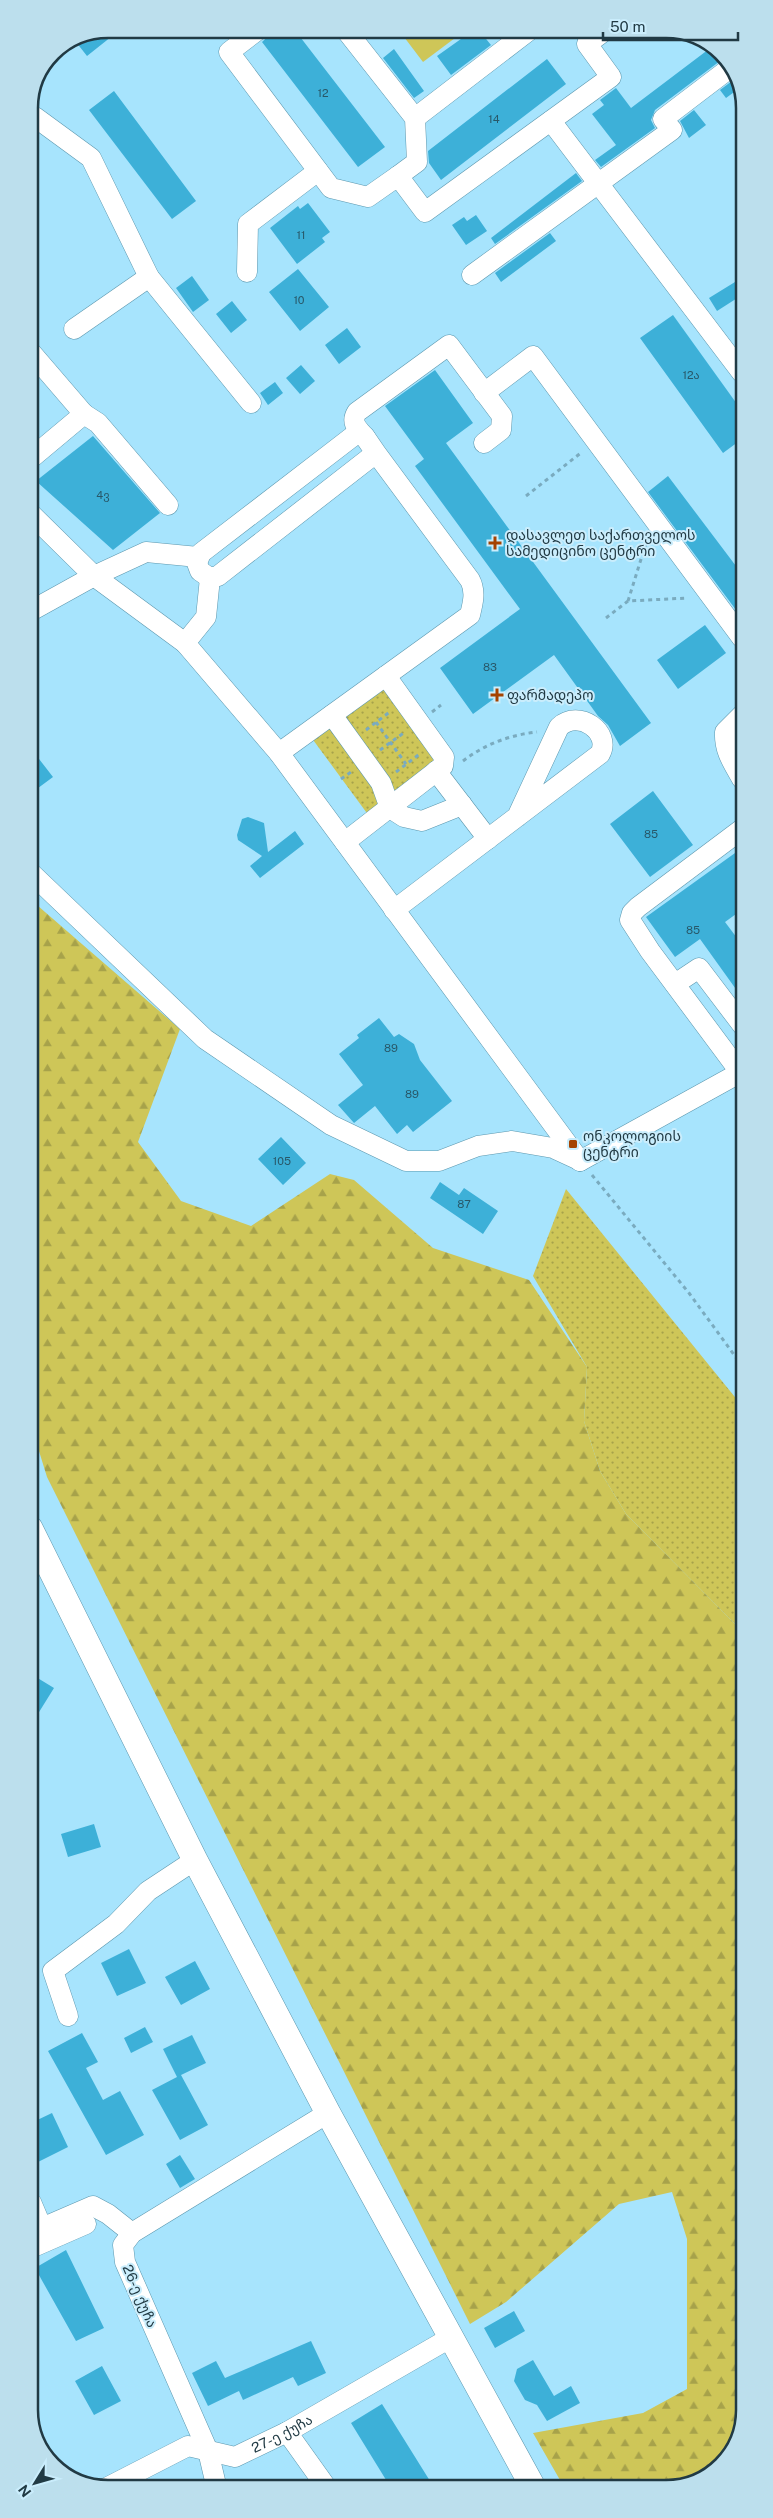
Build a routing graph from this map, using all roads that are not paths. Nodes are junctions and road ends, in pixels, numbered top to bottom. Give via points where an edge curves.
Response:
1 (247, 38) edge
2 (353, 38) edge
3 (519, 38) edge
4 (595, 38) edge
5 (725, 71) edge
6 (415, 118) junction
7 (38, 121) edge
8 (550, 121) junction
9 (318, 171) junction
10 (398, 176) junction
11 (597, 184) junction
12 (248, 272) dead end
13 (472, 275) dead end
14 (149, 277) junction
15 (74, 329) dead end
16 (38, 360) edge
17 (736, 365) edge
18 (484, 393) junction
19 (251, 403) dead end
20 (84, 414) junction
21 (484, 443) dead end
22 (370, 445) junction
23 (38, 452) edge
24 (168, 505) dead end
25 (38, 521) edge
26 (198, 557) junction
27 (94, 576) junction
28 (210, 578) junction
29 (38, 607) edge
30 (736, 630) edge
31 (185, 642) junction
32 (386, 676) junction
33 (332, 715) junction
34 (736, 721) edge
35 (279, 753) junction
36 (736, 769) edge
37 (440, 777) junction
38 (462, 805) junction
39 (390, 808) junction
40 (517, 817) junction
41 (736, 834) edge
42 (488, 839) junction
43 (345, 842) junction
44 (38, 880) edge
45 (394, 910) junction
46 (675, 984) junction
47 (736, 1017) edge
48 (736, 1065) edge
49 (736, 1076) edge
50 (580, 1161) junction
51 (38, 1544) edge
52 (195, 1860) junction
53 (68, 2016) dead end
54 (328, 2113) junction
55 (108, 2214) junction
56 (38, 2219) edge
57 (132, 2233) junction
58 (38, 2245) edge
59 (450, 2338) junction
60 (287, 2432) junction
61 (208, 2451) junction
62 (122, 2480) edge
63 (215, 2480) edge
64 (321, 2480) edge
65 (530, 2480) edge

1 - 9 street via 229,52
2 - 6 street
3 - 6 street
4 - 8 street via 587,44 611,77
5 - 11 street via 663,119 672,130
6 - 10 street via 417,162
7 - 14 street via 91,158
8 - 10 street via 425,212
8 - 11 street
9 - 10 street via 331,188 368,197
9 - 12 street via 248,224
11 - 13 street
11 - 17 street
14 - 15 street
14 - 19 street
16 - 20 street
18 - 21 street via 502,416 501,430
18 - 22 street via 449,345 356,412 354,424
18 - 30 street via 533,356
20 - 23 street
20 - 24 street via 98,424
22 - 26 street via 358,434 352,437
22 - 28 street via 218,576
22 - 32 street via 473,586 474,602 470,615
25 - 27 street
26 - 27 street via 146,552
26 - 28 street via 200,570
27 - 29 street
27 - 31 street
28 - 31 street via 206,617
31 - 35 street
32 - 33 street
32 - 37 street via 444,757
33 - 35 street
33 - 39 street via 381,783
34 - 36 street via 725,732 725,743 727,755
35 - 43 street
37 - 38 street
37 - 39 street
38 - 39 street via 422,821 404,817
38 - 42 street
39 - 43 street
40 - 40 street via 600,754 603,742 588,722 576,718 566,720
40 - 42 street
41 - 46 street via 632,913 633,927
42 - 45 street
43 - 45 street
44 - 50 street via 205,1038 331,1125 406,1161 439,1161 478,1146 512,1141 554,1148
45 - 50 street
46 - 47 street via 699,968
46 - 48 street
49 - 50 street
51 - 52 main road
52 - 53 street via 148,1891 116,1924 53,1972
52 - 54 main road
54 - 57 street
54 - 59 main road
55 - 56 street via 93,2206 42,2228
55 - 57 street
55 - 58 street
57 - 61 street, 26-ე ქუჩა via 124,2245 125,2262
59 - 60 street, 27-ე ქუჩა
59 - 65 main road
60 - 61 street, 27-ე ქუჩა via 235,2457
60 - 64 street
61 - 62 street, 27-ე ქუჩა via 188,2446
61 - 63 street, 26-ე ქუჩა

